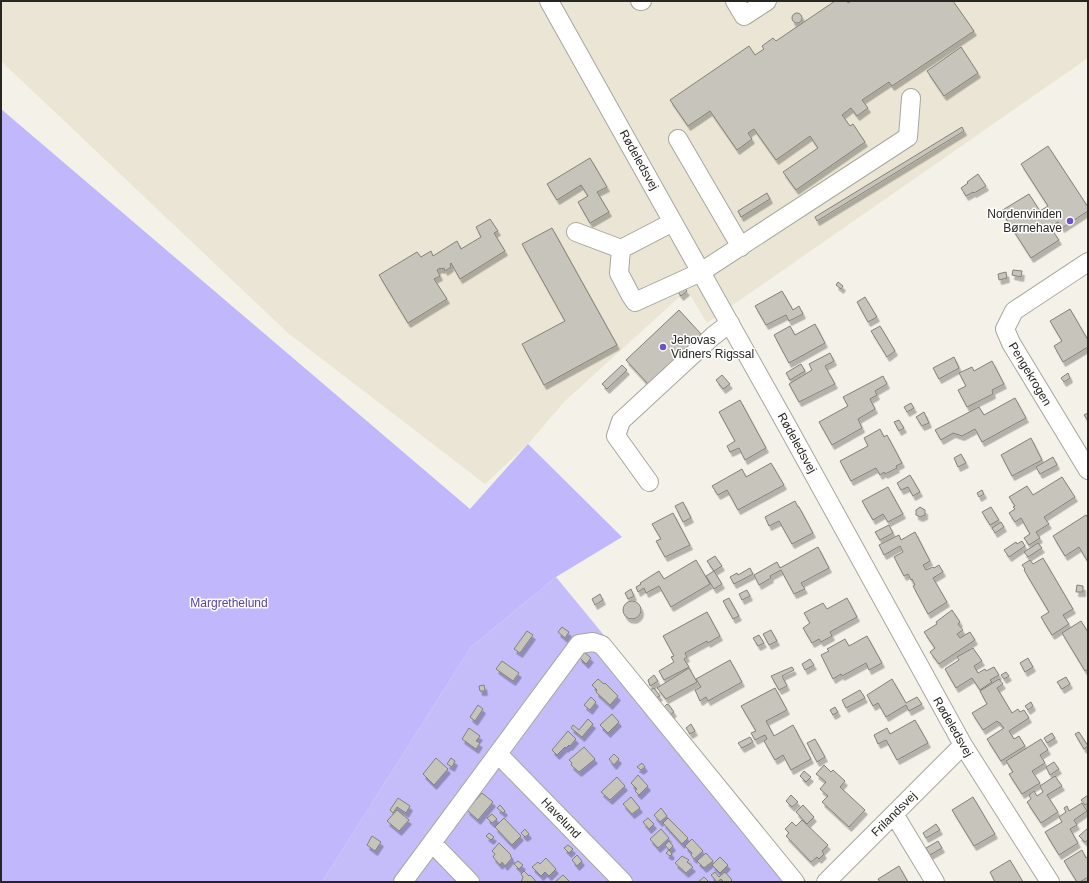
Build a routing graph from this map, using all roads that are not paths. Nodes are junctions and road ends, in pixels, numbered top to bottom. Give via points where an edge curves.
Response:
1 (549, 1) edge
2 (735, 1) edge
3 (767, 1) edge
4 (911, 98) dead end
5 (678, 139) dead end
6 (673, 222) junction
7 (576, 232) dead end
8 (741, 247) junction
9 (621, 248) junction
10 (1088, 262) edge
11 (701, 272) junction
12 (730, 323) junction
13 (1088, 470) edge
14 (649, 482) dead end
15 (963, 745) junction
16 (498, 754) junction
17 (894, 814) junction
18 (432, 843) junction
19 (403, 882) edge
20 (470, 882) edge
21 (624, 882) edge
22 (795, 882) edge
23 (826, 882) edge
24 (935, 882) edge
25 (1050, 882) edge

1 - 6 street, Rødeledsvej
2 - 3 street via 744,16
4 - 8 street via 908,138
5 - 8 street
6 - 9 street
6 - 11 street, Rødeledsvej
7 - 9 street
8 - 11 street
9 - 11 street via 619,273 635,302
10 - 13 street, Pengekrogen via 1014,310 1005,329
11 - 12 street, Rødeledsvej
12 - 14 street via 621,421 616,436
12 - 15 street, Rødeledsvej
15 - 17 street, Frilandsvej
15 - 25 street, Rødeledsvej
16 - 18 street
16 - 21 street, Havelund
16 - 22 street via 579,644 593,642 602,645
17 - 23 street, Frilandsvej
17 - 24 street
18 - 19 street
18 - 20 street

